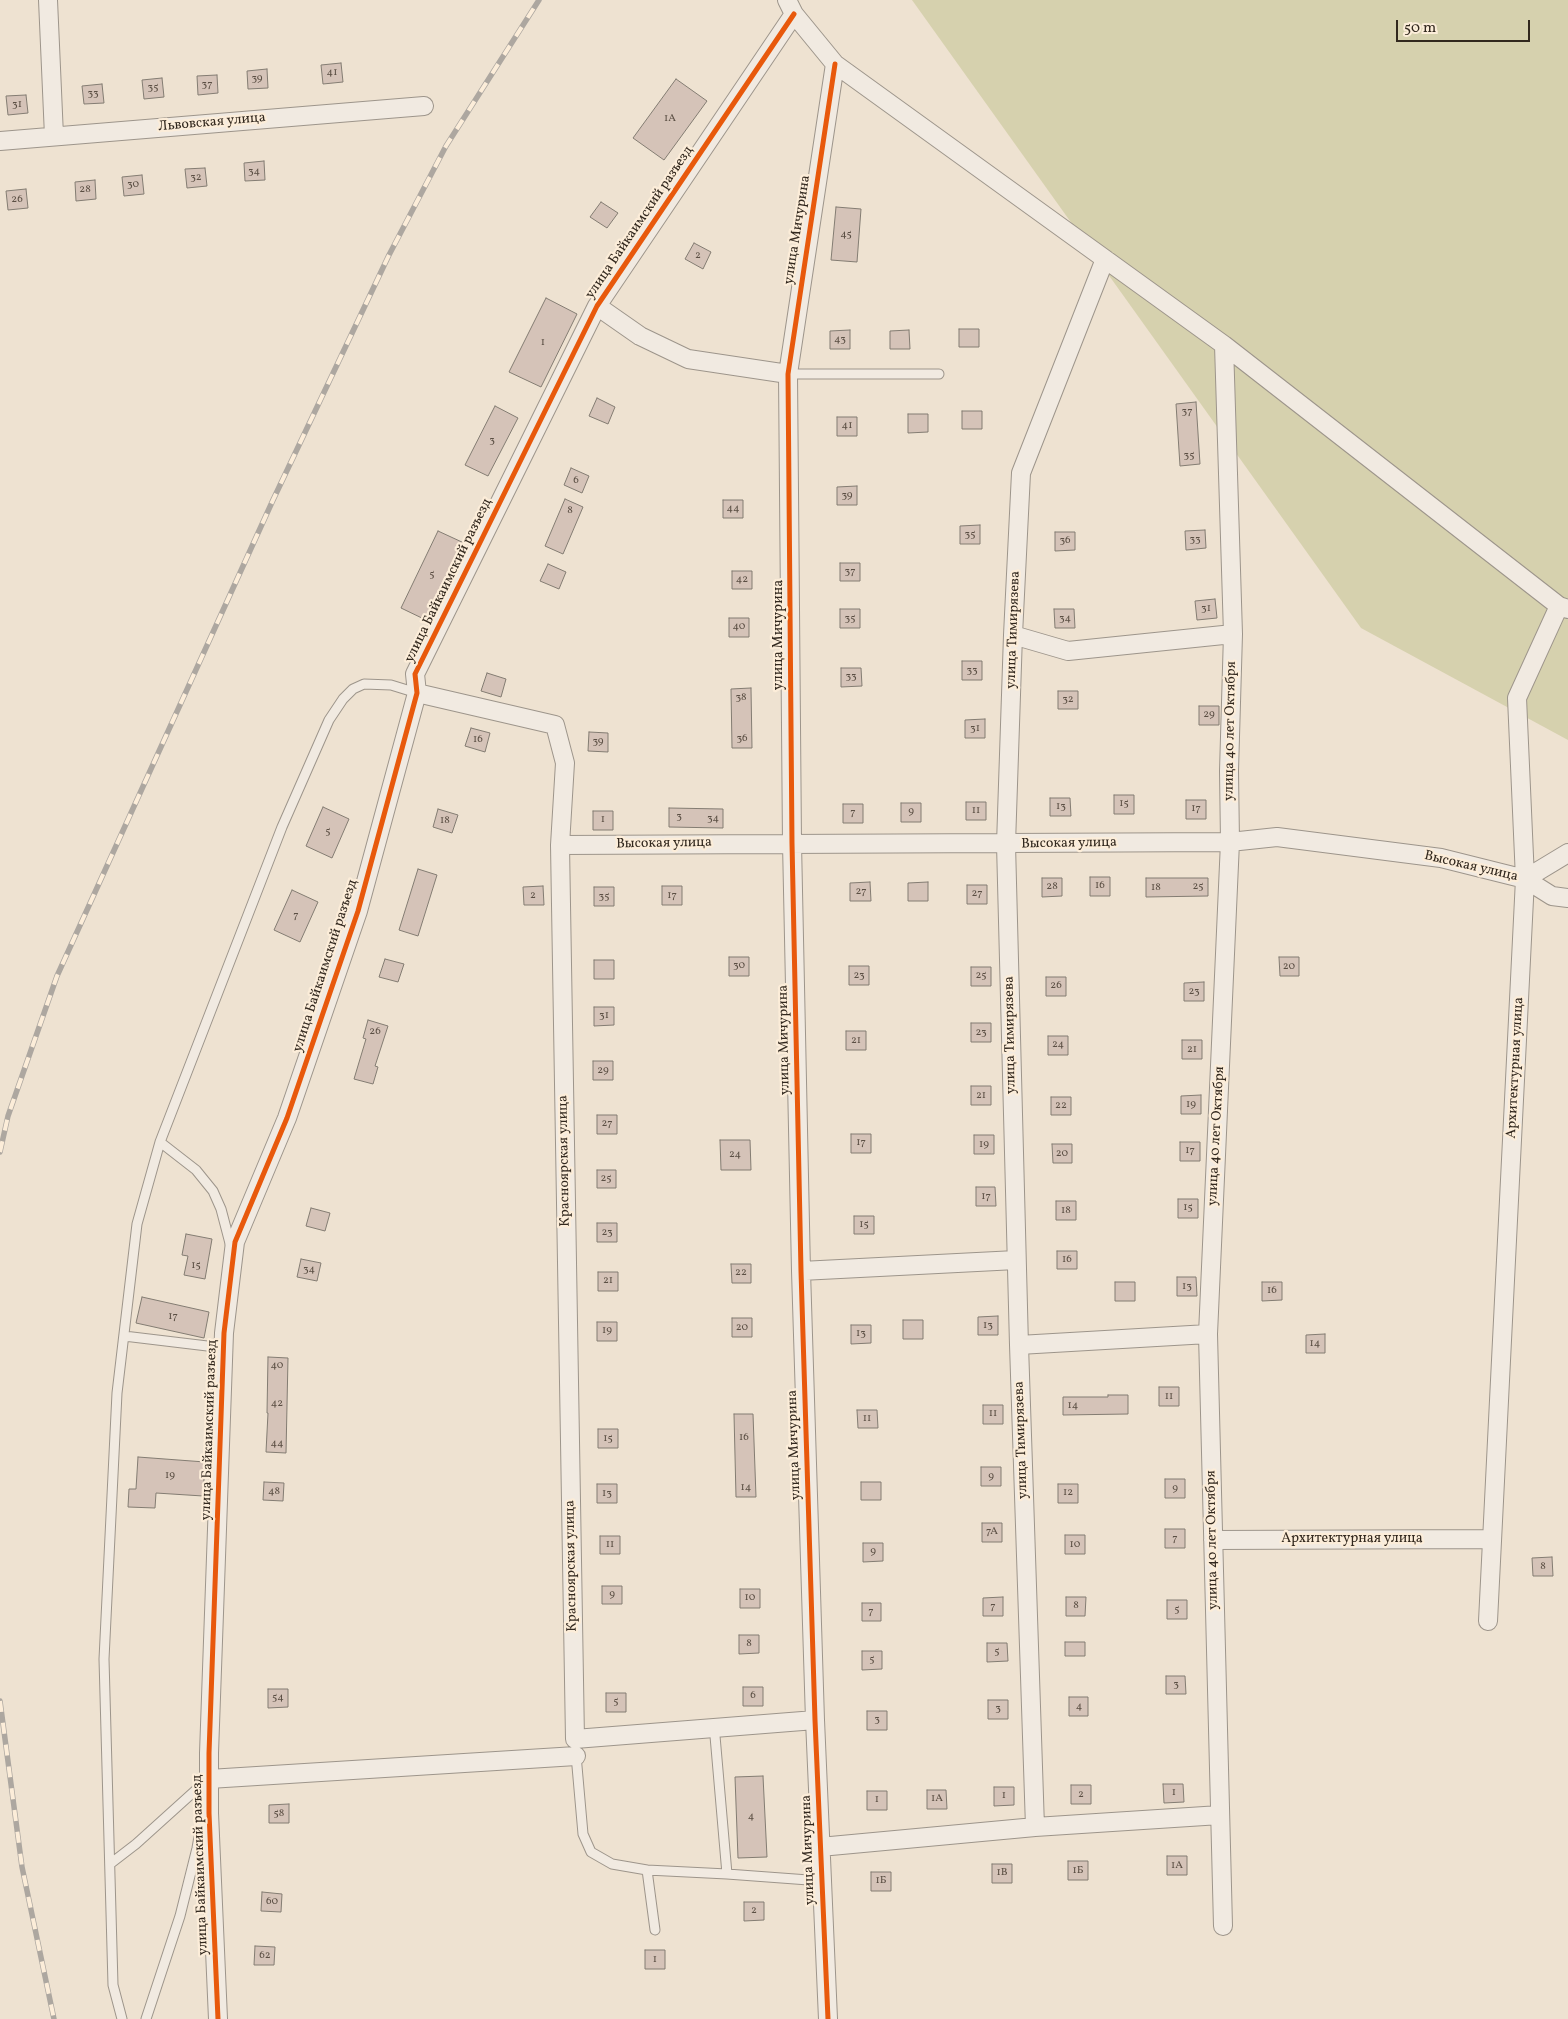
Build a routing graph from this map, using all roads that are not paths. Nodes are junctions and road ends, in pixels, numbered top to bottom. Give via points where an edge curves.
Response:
1 (48, 0) edge
2 (791, 7) edge
3 (834, 64) junction
4 (424, 106) dead end
5 (54, 136) junction
6 (0, 141) edge
7 (1105, 259) junction
8 (597, 306) junction
9 (1224, 345) junction
10 (788, 374) junction
11 (939, 374) dead end
12 (1564, 607) edge
13 (1233, 634) junction
14 (1013, 635) junction
15 (417, 693) junction
16 (1230, 842) junction
17 (792, 843) junction
18 (1006, 844) junction
19 (560, 845) junction
20 (1568, 853) edge
21 (1525, 879) junction
22 (1568, 898) edge
23 (160, 1142) junction
24 (233, 1256) junction
25 (1016, 1260) junction
26 (801, 1271) junction
27 (1208, 1334) junction
28 (124, 1336) junction
29 (1018, 1345) junction
30 (224, 1348) junction
31 (1492, 1539) junction
32 (1213, 1540) junction
33 (1488, 1620) dead end
34 (815, 1720) junction
35 (715, 1736) dead end
36 (575, 1748) junction
37 (209, 1779) junction
38 (1220, 1815) junction
39 (1035, 1827) junction
40 (820, 1847) junction
41 (110, 1864) junction
42 (647, 1870) junction
43 (727, 1874) junction
44 (822, 1881) junction
45 (1223, 1926) dead end
46 (655, 1930) dead end
47 (122, 2019) edge
48 (146, 2019) edge
49 (218, 2019) edge
50 (828, 2019) edge

1 - 5 street
2 - 3 street
2 - 8 street, улица Байкаимский разъезд
3 - 7 street
3 - 10 street, улица Мичурина
4 - 5 street, Львовская улица
5 - 6 street, Львовская улица
7 - 9 street
7 - 14 street, улица Тимирязева via 1021,473
8 - 10 street via 640,336 688,359
8 - 15 street, улица Байкаимский разъезд via 416,674
9 - 12 street
9 - 13 street, улица 40 лет Октября
10 - 11 lane
10 - 17 street, улица Мичурина
12 - 21 street, Архитектурная улица via 1517,698
13 - 14 street via 1068,651
13 - 16 street, улица 40 лет Октября
14 - 18 street, улица Тимирязева
15 - 19 street, Красноярская улица via 554,726 565,762
15 - 23 lane via 391,685 364,684 352,689 329,720 282,827
15 - 24 street, улица Байкаимский разъезд via 358,911 287,1118 235,1242
16 - 18 street, Высокая улица
16 - 21 street, Высокая улица via 1277,837 1441,858
16 - 27 street, улица 40 лет Октября
17 - 18 street, Высокая улица
17 - 19 street, Высокая улица
17 - 26 street, улица Мичурина
18 - 25 street, улица Тимирязева
19 - 36 street, Красноярская улица
20 - 21 street
21 - 22 street, Высокая улица via 1552,896
21 - 31 street, Архитектурная улица
23 - 24 lane via 196,1170 213,1191 222,1209
23 - 28 lane via 137,1224
24 - 30 street, улица Байкаимский разъезд
25 - 26 street
25 - 29 street, улица Тимирязева
26 - 34 street, улица Мичурина
27 - 29 street
27 - 32 street, улица 40 лет Октября
28 - 30 lane
28 - 41 lane via 117,1392 104,1659
29 - 39 street, улица Тимирязева
30 - 37 street, улица Байкаимский разъезд
31 - 32 street, Архитектурная улица
31 - 33 street, Архитектурная улица
32 - 38 street, улица 40 лет Октября
34 - 36 street
34 - 40 street, улица Мичурина
35 - 43 lane
36 - 37 street
36 - 42 lane via 583,1834 590,1852 612,1864
37 - 41 lane
37 - 48 lane via 197,1848 180,1916
37 - 49 street, улица Байкаимский разъезд
38 - 39 street
38 - 45 street, улица 40 лет Октября
39 - 40 street
40 - 44 street, улица Мичурина
41 - 47 lane via 113,1985
42 - 43 lane
42 - 46 lane
43 - 44 lane
44 - 50 street, улица Мичурина

